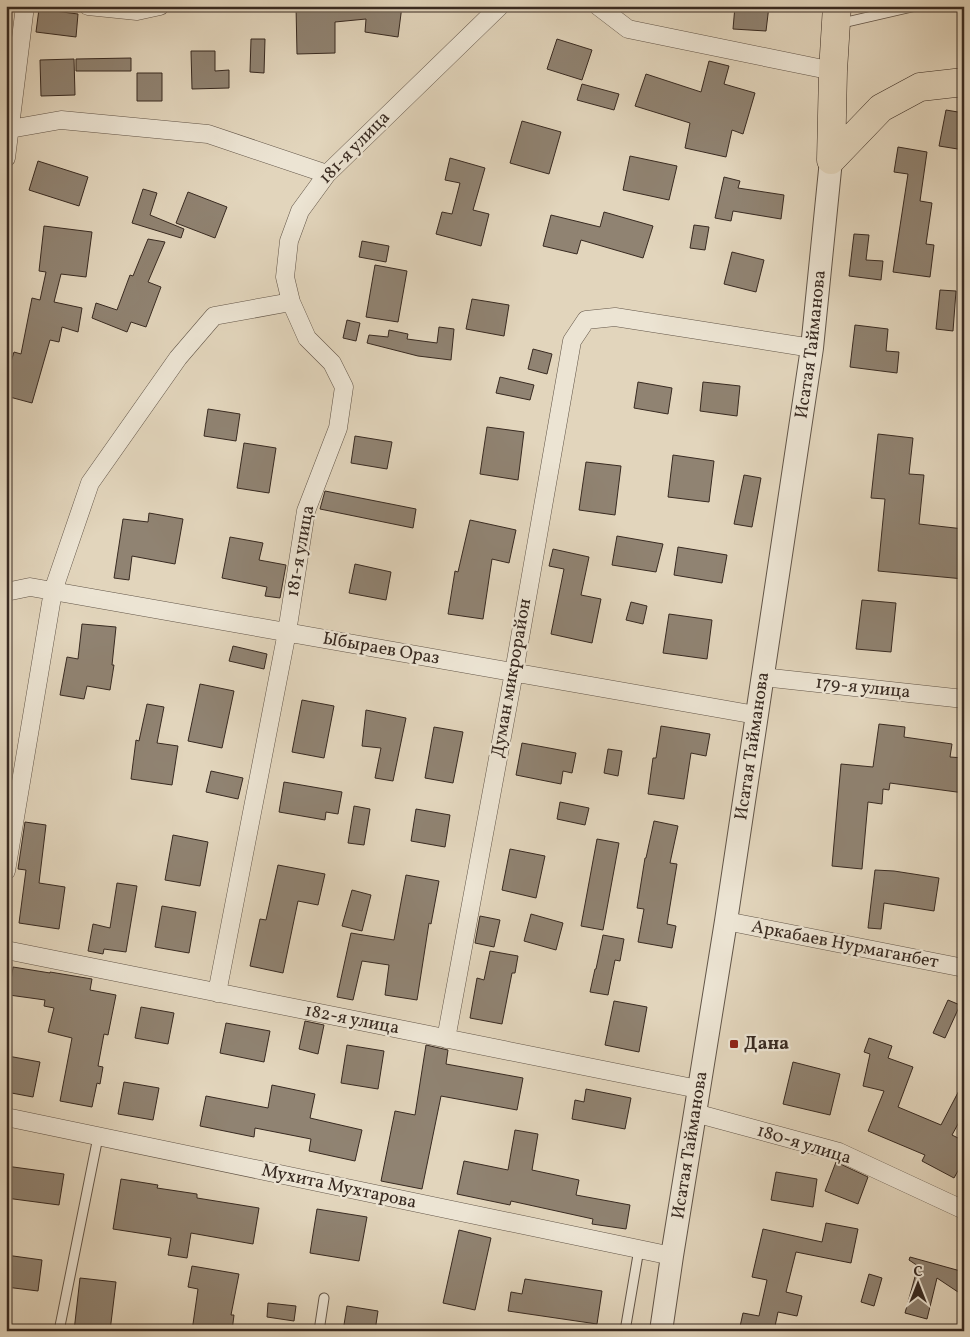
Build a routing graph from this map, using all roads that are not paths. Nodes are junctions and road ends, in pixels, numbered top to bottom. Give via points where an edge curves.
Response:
1 (25, 6) edge
2 (88, 6) edge
3 (160, 6) edge
4 (500, 6) edge
5 (598, 6) edge
6 (916, 6) edge
7 (836, 16) edge
8 (833, 71) junction
9 (964, 82) edge
10 (8, 133) edge
11 (6, 158) edge
12 (831, 160) junction
13 (326, 174) junction
14 (291, 302) junction
15 (812, 348) junction
16 (53, 591) junction
17 (6, 592) edge
18 (287, 632) junction
19 (514, 672) junction
20 (762, 677) junction
21 (964, 699) edge
22 (756, 715) junction
23 (6, 871) edge
24 (726, 921) junction
25 (6, 950) edge
26 (964, 968) edge
27 (217, 993) junction
28 (446, 1039) junction
29 (698, 1089) junction
30 (695, 1113) junction
31 (6, 1118) edge
32 (98, 1136) junction
33 (964, 1210) edge
34 (639, 1249) junction
35 (672, 1256) junction
36 (324, 1298) dead end
37 (59, 1331) edge
38 (319, 1331) edge
39 (625, 1331) edge
40 (661, 1331) edge

1 - 10 street
2 - 3 street via 138,11
4 - 13 street, 181-я улица
5 - 8 street via 628,29
6 - 7 lane
7 - 8 highway
8 - 12 highway
9 - 12 highway via 920,87 881,108
10 - 11 street
10 - 13 street via 61,120 208,134
12 - 15 street, Исатая Тайманова
13 - 14 street, 181-я улица via 300,211 289,241 285,277
14 - 16 street via 214,316 183,351 90,483
14 - 18 street, 181-я улица via 307,338 332,363 344,388 338,428 306,510
15 - 19 street, Думан микрорайон via 615,317 586,320 572,341
15 - 20 street, Исатая Тайманова
16 - 17 street, Ыбыраев Ораз via 30,587
16 - 18 street, Ыбыраев Ораз
16 - 23 street
18 - 19 street, Ыбыраев Ораз
18 - 27 street
19 - 22 street, Ыбыраев Ораз
19 - 28 street, Думан микрорайон
20 - 21 street, 179-я улица
20 - 22 street, Исатая Тайманова
22 - 24 street, Исатая Тайманова
24 - 26 street, Аркабаев Нурмаганбет
24 - 29 street, Исатая Тайманова
25 - 27 street, 182-я улица
27 - 28 street, 182-я улица
28 - 29 street, 182-я улица
29 - 30 street, Исатая Тайманова
30 - 33 street, 180-я улица via 839,1152
30 - 35 street, Исатая Тайманова
31 - 32 street, Мухита Мухтарова
32 - 34 street, Мухита Мухтарова
32 - 37 lane
34 - 35 street, Мухита Мухтарова
34 - 39 lane
35 - 40 street, Исатая Тайманова
36 - 38 lane

